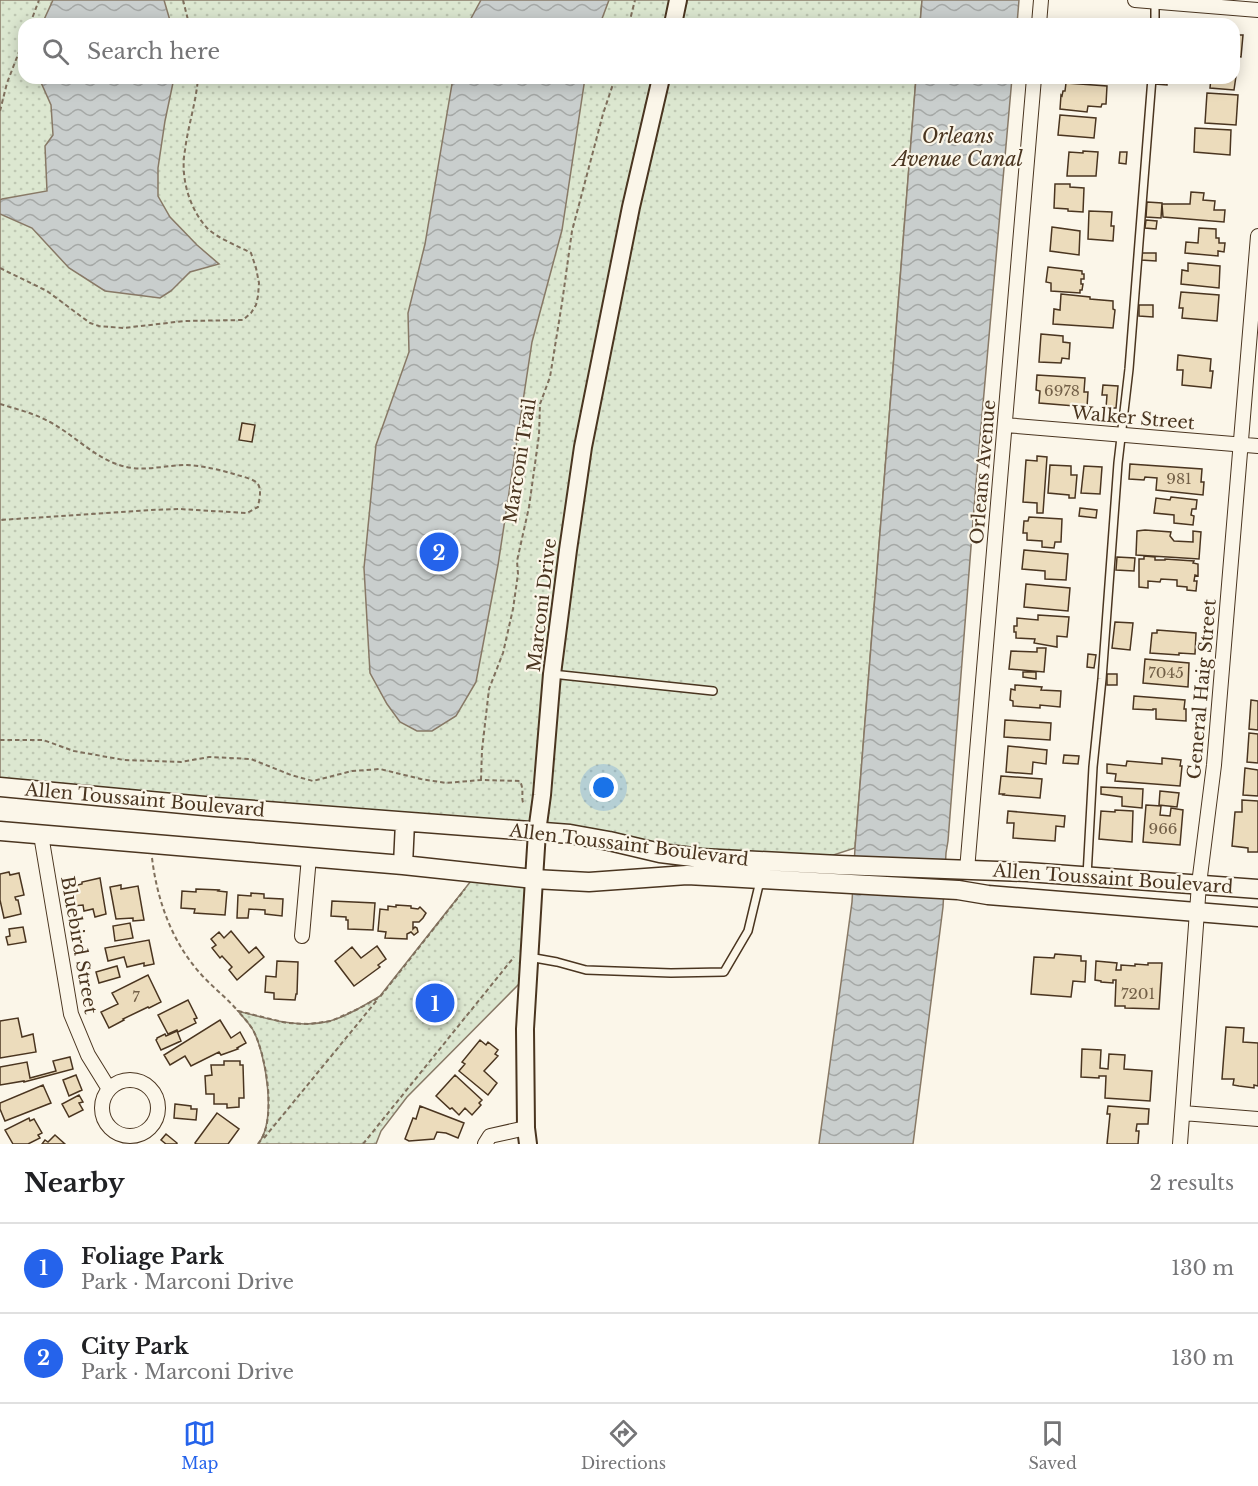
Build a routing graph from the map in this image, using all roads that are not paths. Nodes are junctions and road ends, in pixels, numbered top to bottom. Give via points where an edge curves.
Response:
1 (678, 0) edge
2 (1041, 0) edge
3 (1135, 0) edge
4 (1155, 1) edge
5 (1258, 10) edge
6 (674, 18) edge
7 (1040, 18) edge
8 (1155, 18) edge
9 (660, 84) edge
10 (1034, 84) edge
11 (1152, 84) edge
12 (1258, 236) edge
13 (1005, 425) junction
14 (1122, 435) junction
15 (1240, 445) junction
16 (1258, 446) edge
17 (552, 674) junction
18 (713, 691) dead end
19 (0, 787) edge
20 (405, 822) junction
21 (0, 831) edge
22 (537, 832) junction
23 (41, 835) junction
24 (309, 857) junction
25 (403, 865) junction
26 (963, 870) junction
27 (1052, 873) junction
28 (839, 874) junction
29 (1087, 876) junction
30 (534, 879) junction
31 (760, 879) junction
32 (1200, 884) junction
33 (1258, 889) edge
34 (1050, 900) junction
35 (1197, 913) junction
36 (1258, 918) edge
37 (302, 936) dead end
38 (529, 957) junction
39 (109, 1089) junction
40 (1183, 1113) junction
41 (1258, 1119) edge
42 (527, 1136) edge
43 (485, 1144) edge
44 (1180, 1144) edge

1 - 6 street
2 - 7 street
3 - 4 street
4 - 5 street
4 - 8 lane
9 - 17 street, Marconi Drive via 583,447
10 - 13 street, Orleans Avenue
11 - 14 lane
12 - 15 street, General Haig Street
13 - 14 street, Walker Street
13 - 26 street, Orleans Avenue
14 - 15 street, Walker Street
14 - 29 lane
15 - 16 street, Walker Street
15 - 32 street, General Haig Street via 1214,765
17 - 18 lane
17 - 22 street, Marconi Drive
19 - 20 main road, Allen Toussaint Boulevard
20 - 22 main road, Allen Toussaint Boulevard
20 - 25 main road
21 - 23 main road, Allen Toussaint Boulevard
22 - 28 main road, Allen Toussaint Boulevard via 609,840 660,853
22 - 30 street, Marconi Drive
23 - 24 main road, Allen Toussaint Boulevard
23 - 39 street, Bluebird Street via 71,1014 88,1055
24 - 25 main road, Allen Toussaint Boulevard
24 - 37 street
25 - 30 main road, Allen Toussaint Boulevard
26 - 27 main road, Allen Toussaint Boulevard
26 - 28 main road, Allen Toussaint Boulevard
27 - 29 main road, Allen Toussaint Boulevard
27 - 34 main road
28 - 31 main road, Allen Toussaint Boulevard
28 - 34 main road, Allen Toussaint Boulevard
29 - 32 main road, Allen Toussaint Boulevard
30 - 31 main road, Allen Toussaint Boulevard via 589,882 687,875
30 - 38 street, Marconi Drive
31 - 38 lane via 748,931 724,972 586,970
32 - 33 main road, Allen Toussaint Boulevard
32 - 35 street, General Haig Street
34 - 35 main road, Allen Toussaint Boulevard
35 - 36 main road, Allen Toussaint Boulevard
35 - 40 street, General Haig Street
38 - 42 street, Marconi Drive via 525,1029
39 - 39 street via 101,1110 108,1126 124,1136 142,1134 150,1128 159,1111 148,1086 130,1079
40 - 41 street
40 - 44 street, General Haig Street
42 - 43 street via 490,1136

